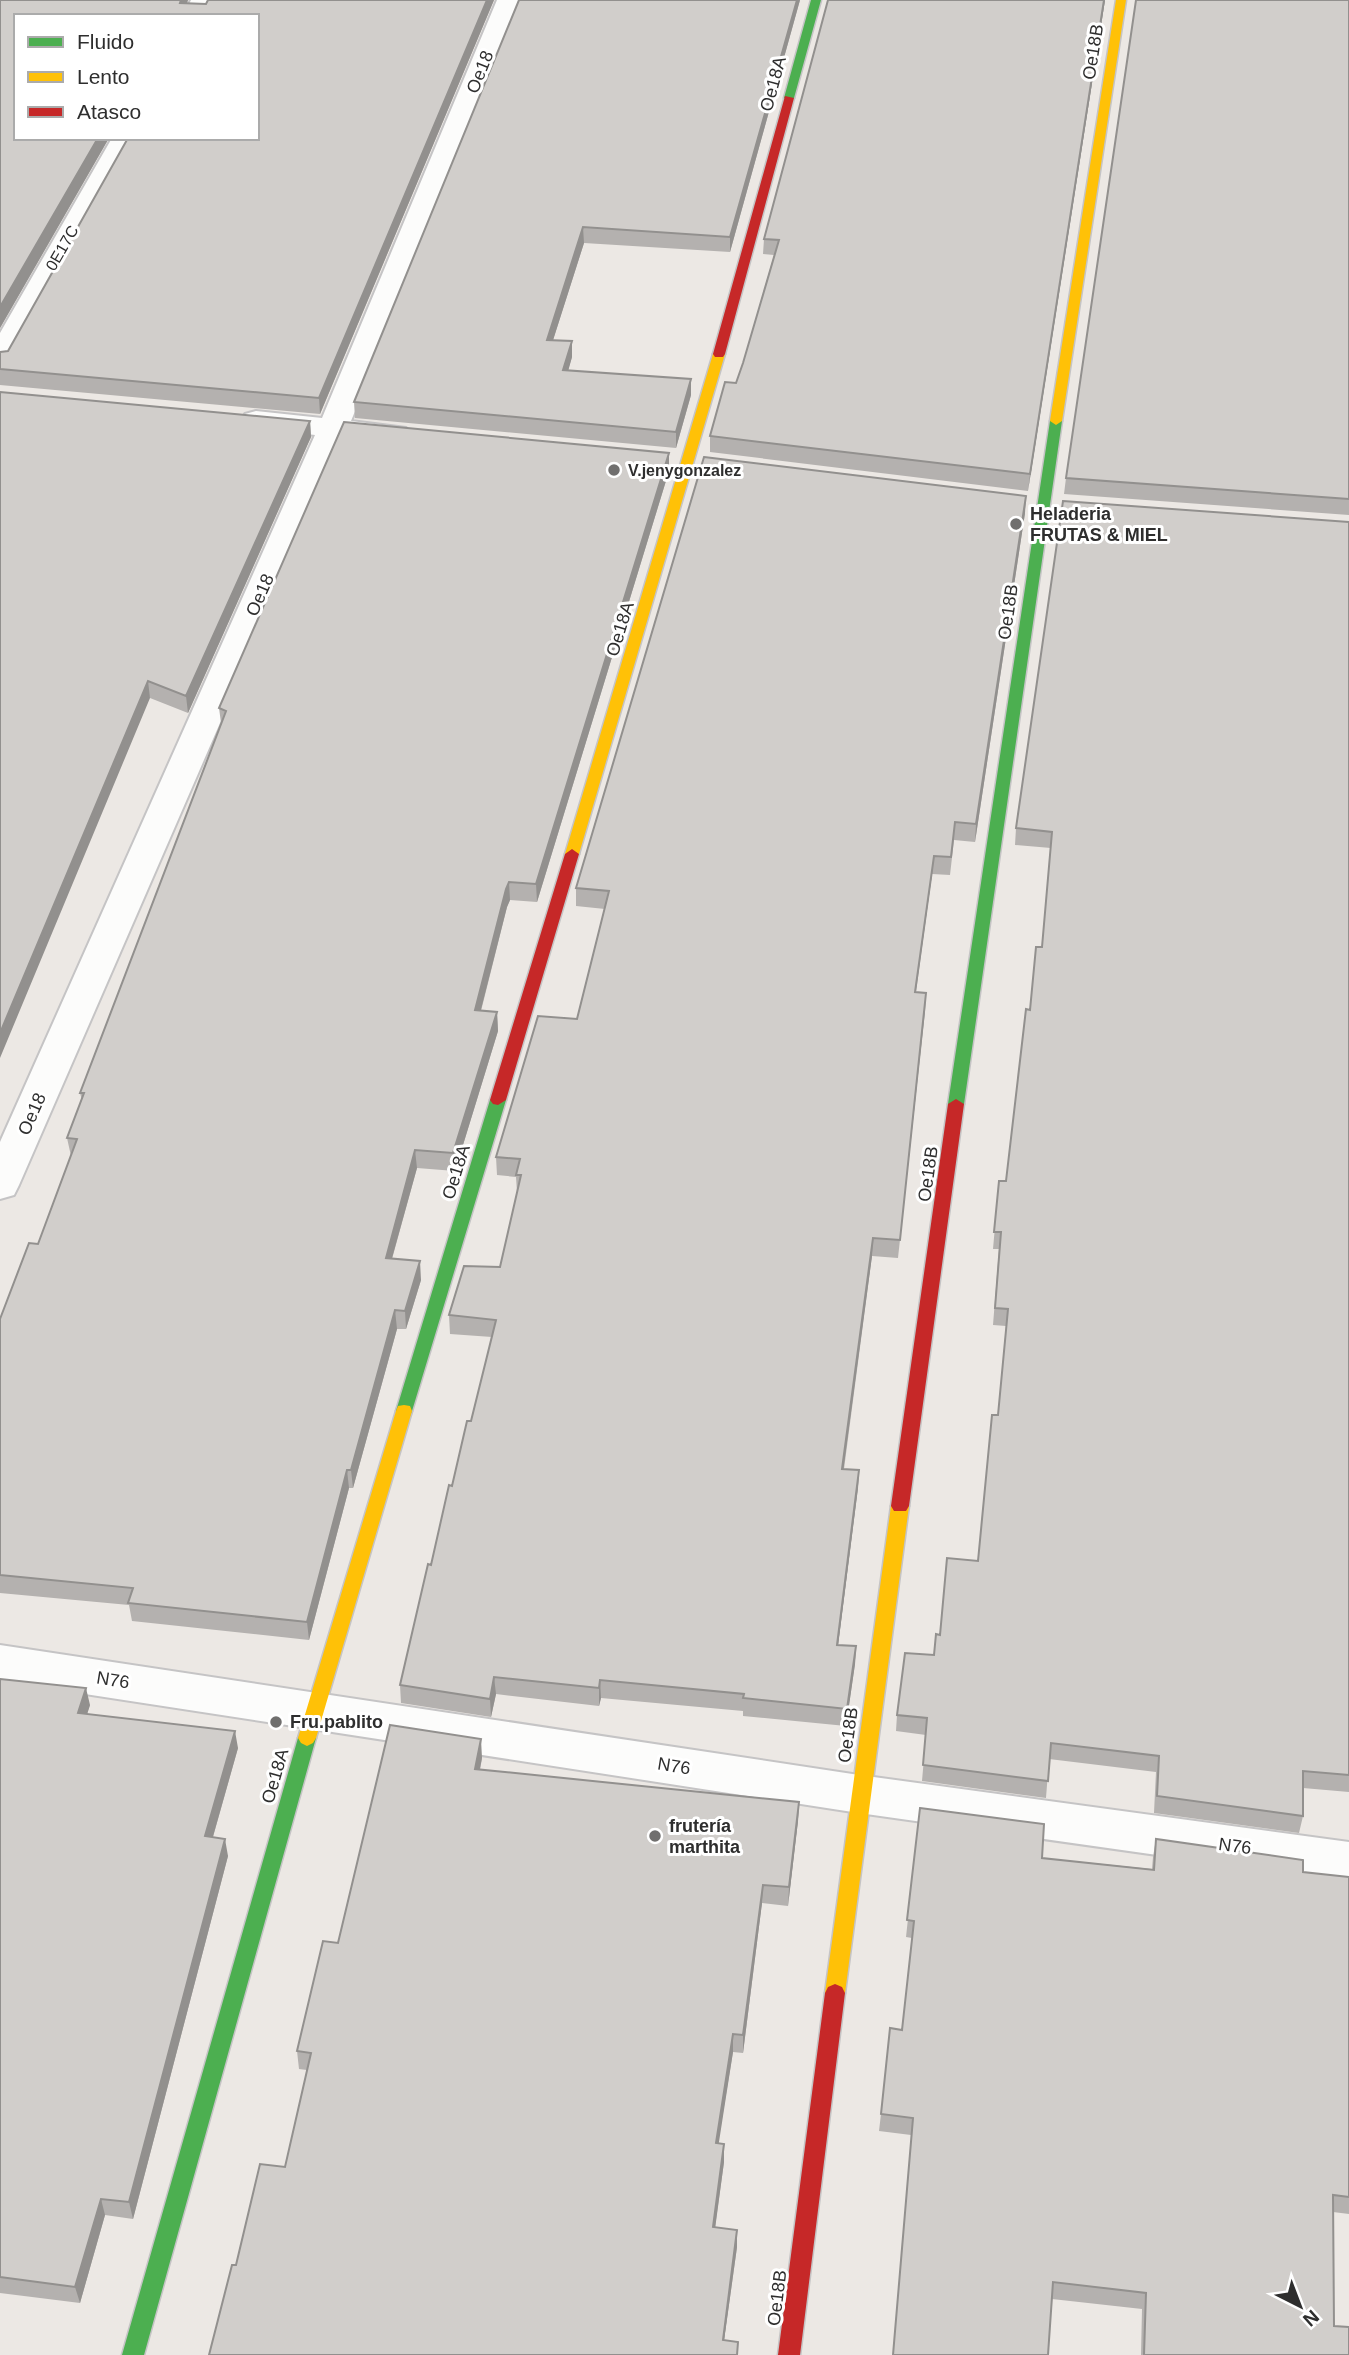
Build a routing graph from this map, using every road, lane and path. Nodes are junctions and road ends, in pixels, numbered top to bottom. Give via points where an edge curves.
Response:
1 (510, 0) edge
2 (816, 0) edge
3 (1121, 0) edge
4 (124, 140) edge
5 (0, 358) edge
6 (222, 417) edge
7 (333, 428) junction
8 (429, 437) edge
9 (0, 1185) edge
10 (0, 1663) edge
11 (314, 1711) junction
12 (859, 1794) junction
13 (1349, 1862) edge
14 (133, 2355) edge
15 (789, 2355) edge

1 - 7 street, Oe18
2 - 11 street, Oe18A via 690,462
3 - 12 street, Oe18B via 1043,504
4 - 5 street, 0E17C
6 - 7 street
7 - 8 street
7 - 9 street, Oe18
10 - 11 street, N76
11 - 12 street, N76
11 - 14 street, Oe18A
12 - 13 street, N76
12 - 15 street, Oe18B

